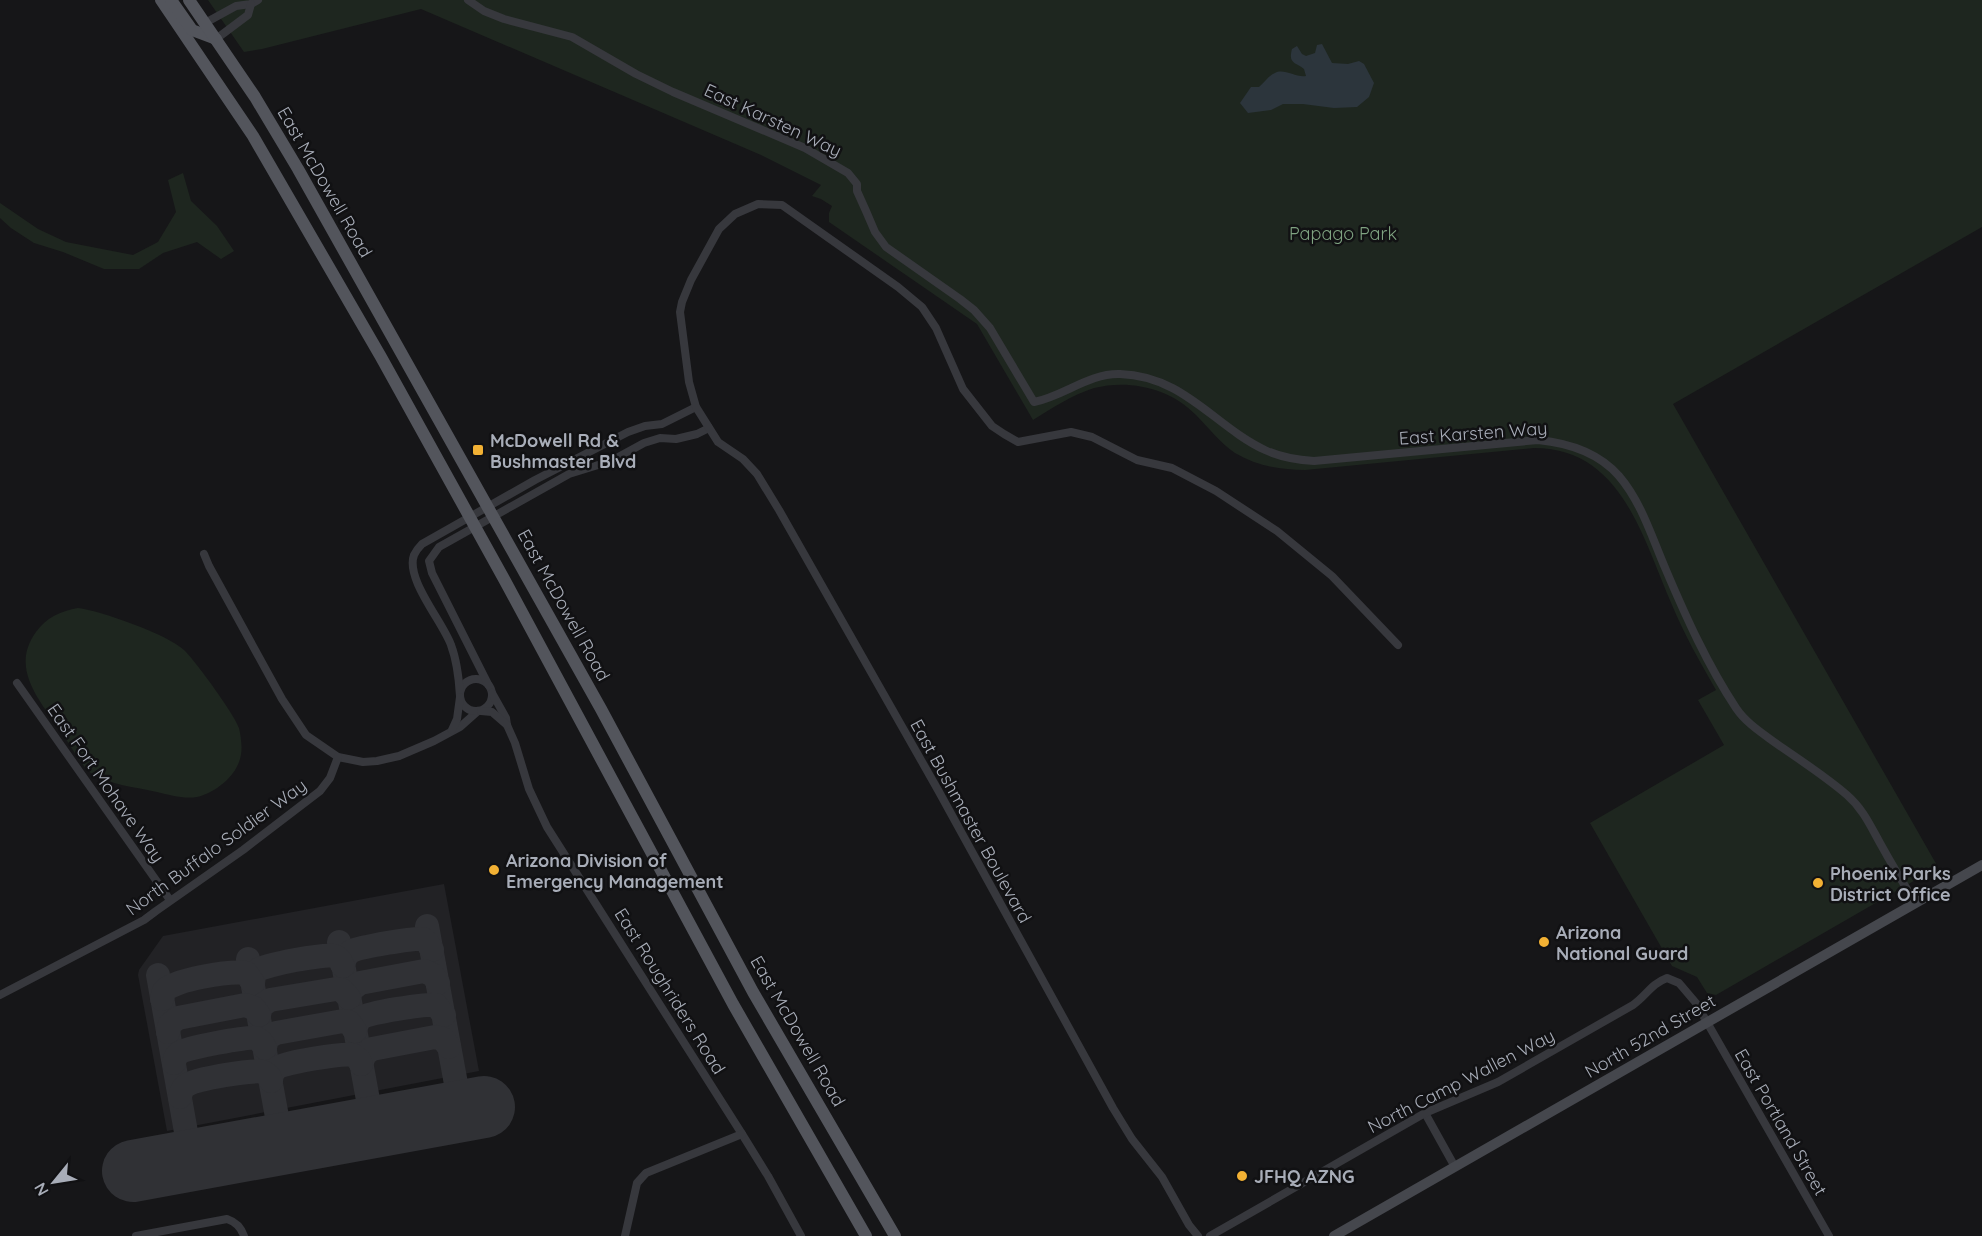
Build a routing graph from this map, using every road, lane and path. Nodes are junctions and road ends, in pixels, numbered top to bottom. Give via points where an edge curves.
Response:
1 (161, 0) edge
2 (171, 0) edge
3 (189, 0) edge
4 (468, 0) edge
5 (255, 2) edge
6 (205, 23) junction
7 (216, 39) junction
8 (696, 407) junction
9 (708, 428) junction
10 (490, 511) junction
11 (473, 521) junction
12 (204, 554) dead end
13 (1398, 645) dead end
14 (17, 683) dead end
15 (490, 689) junction
16 (460, 696) junction
17 (479, 711) junction
18 (507, 725) junction
19 (452, 730) junction
20 (338, 757) junction
21 (1982, 864) edge
22 (170, 900) junction
23 (1915, 902) junction
24 (0, 995) edge
25 (1706, 1022) junction
26 (1425, 1113) junction
27 (742, 1134) junction
28 (1455, 1167) junction
29 (136, 1236) edge
30 (244, 1236) edge
31 (625, 1236) edge
32 (801, 1236) edge
33 (866, 1236) edge
34 (895, 1236) edge
35 (1198, 1236) edge
36 (1210, 1236) edge
37 (1334, 1236) edge
38 (1829, 1236) edge

1 - 11 main road via 278,177
2 - 7 main road via 192,30
3 - 6 main road, East McDowell Road
4 - 23 street, East Karsten Way via 504,19 572,38 673,92 832,162 857,184 866,211 886,247 960,299 990,328 1034,402 1050,399 1098,377 1119,374 1169,386 1254,445 1289,458 1314,461 1538,440 1589,453 1610,467 1638,503 1699,644 1737,709 1745,720 1828,779 1866,815
5 - 6 street via 236,6
5 - 7 street via 248,15
6 - 7 main road, East McDowell Road
7 - 10 main road, East McDowell Road via 298,169
8 - 9 street, East Bushmaster Boulevard
8 - 10 street via 662,424 628,432
8 - 13 street, East Bushmaster Boulevard via 680,312 691,280 719,229 735,214 758,204 782,205 922,307 936,328 963,389 992,426 1018,442 1071,432 1092,437 1137,460 1172,468 1216,491 1277,531 1332,576
9 - 10 street via 676,439 644,443 611,461 569,474
9 - 35 street, East Bushmaster Boulevard via 718,442 757,474 779,510 1108,1101
10 - 11 street
10 - 11 street
10 - 34 main road, East McDowell Road via 753,992
11 - 15 street via 439,547 429,561 438,588
11 - 16 street via 422,544 412,568 452,645
11 - 33 main road via 733,1004
12 - 20 street via 300,726 306,735
14 - 22 street, East Fort Mohave Way
15 - 16 street via 481,680 471,680 463,686
15 - 17 street via 490,702
15 - 18 street, East Roughriders Road
16 - 17 street via 465,706
16 - 19 street
17 - 18 street via 492,712
17 - 19 street
18 - 27 street, East Roughriders Road via 547,827
19 - 20 street via 399,756 363,762
20 - 22 street, North Buffalo Soldier Way via 320,791
21 - 23 main road, North 52nd Street
22 - 24 street, North Buffalo Soldier Way via 144,920
23 - 25 main road, North 52nd Street
25 - 26 street, North Camp Wallen Way via 1679,983 1667,978 1655,982 1633,1005 1498,1082
25 - 28 main road, North 52nd Street
25 - 38 street, East Portland Street
26 - 28 street
26 - 36 street, North Camp Wallen Way
27 - 31 street via 640,1178
27 - 32 street, East Roughriders Road
28 - 37 main road, North 52nd Street
29 - 30 street via 227,1219 236,1222

